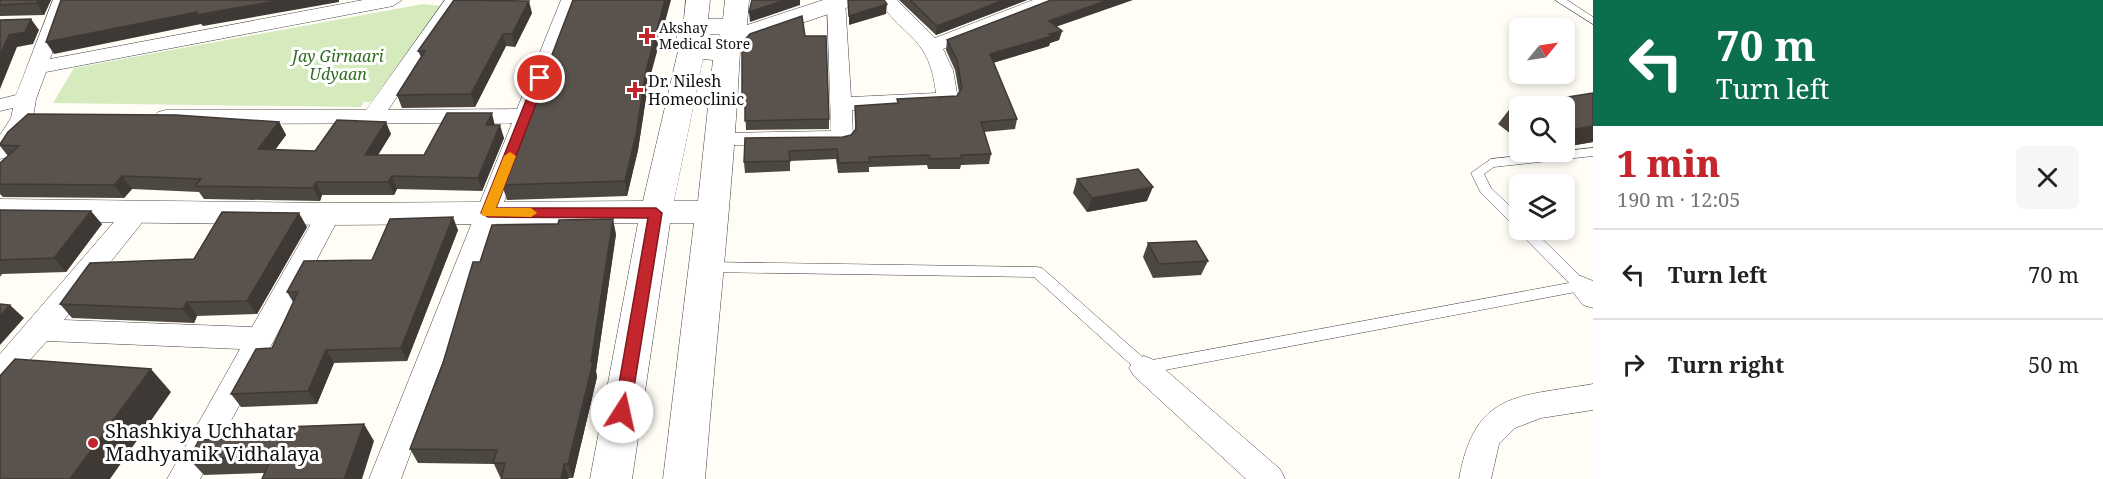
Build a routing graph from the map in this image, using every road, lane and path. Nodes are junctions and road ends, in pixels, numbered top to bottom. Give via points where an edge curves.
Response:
1 (393, 0) edge
2 (454, 0) edge
3 (570, 0) edge
4 (698, 0) edge
5 (737, 0) edge
6 (887, 0) edge
7 (1050, 0) edge
8 (1560, 0) edge
9 (840, 1) edge
10 (65, 6) edge
11 (1593, 21) edge
12 (32, 23) edge
13 (693, 38) junction
14 (733, 39) junction
15 (932, 46) junction
16 (38, 67) junction
17 (839, 104) junction
18 (0, 105) edge
19 (24, 109) junction
20 (373, 115) junction
21 (525, 116) junction
22 (151, 117) edge
23 (45, 118) edge
24 (721, 140) junction
25 (0, 152) edge
26 (1593, 152) edge
27 (0, 210) edge
28 (713, 212) junction
29 (136, 213) junction
30 (488, 213) junction
31 (656, 213) junction
32 (1509, 213) edge
33 (329, 214) junction
34 (1536, 240) edge
35 (705, 267) junction
36 (1589, 289) edge
37 (40, 330) junction
38 (262, 339) junction
39 (1144, 368) junction
40 (0, 374) edge
41 (1593, 397) edge
42 (183, 479) edge
43 (385, 479) edge
44 (610, 479) edge
45 (684, 479) edge
46 (1269, 479) edge
47 (1475, 479) edge

1 - 16 street
2 - 20 street
3 - 21 street
4 - 13 street
5 - 14 street
6 - 15 street
7 - 15 street
8 - 11 lane
9 - 14 street
9 - 17 street
10 - 12 street
10 - 16 street
13 - 14 street via 704,51
13 - 31 street
14 - 24 street
15 - 17 street via 943,70 947,99
16 - 19 street
17 - 24 street via 842,138
18 - 19 street
19 - 23 street
19 - 25 street
20 - 21 street
20 - 22 street
21 - 30 street
24 - 28 street
26 - 32 lane via 1491,163 1477,173 1486,190
27 - 29 street
28 - 31 street
28 - 35 street
29 - 33 street
29 - 37 street
30 - 31 street
30 - 33 street
30 - 43 street
31 - 44 street
33 - 38 street
34 - 36 lane
35 - 39 lane via 1037,273
35 - 45 street
36 - 39 lane
37 - 38 street
37 - 40 street
38 - 42 street
39 - 46 street
41 - 47 street via 1520,411 1493,427 1479,453

